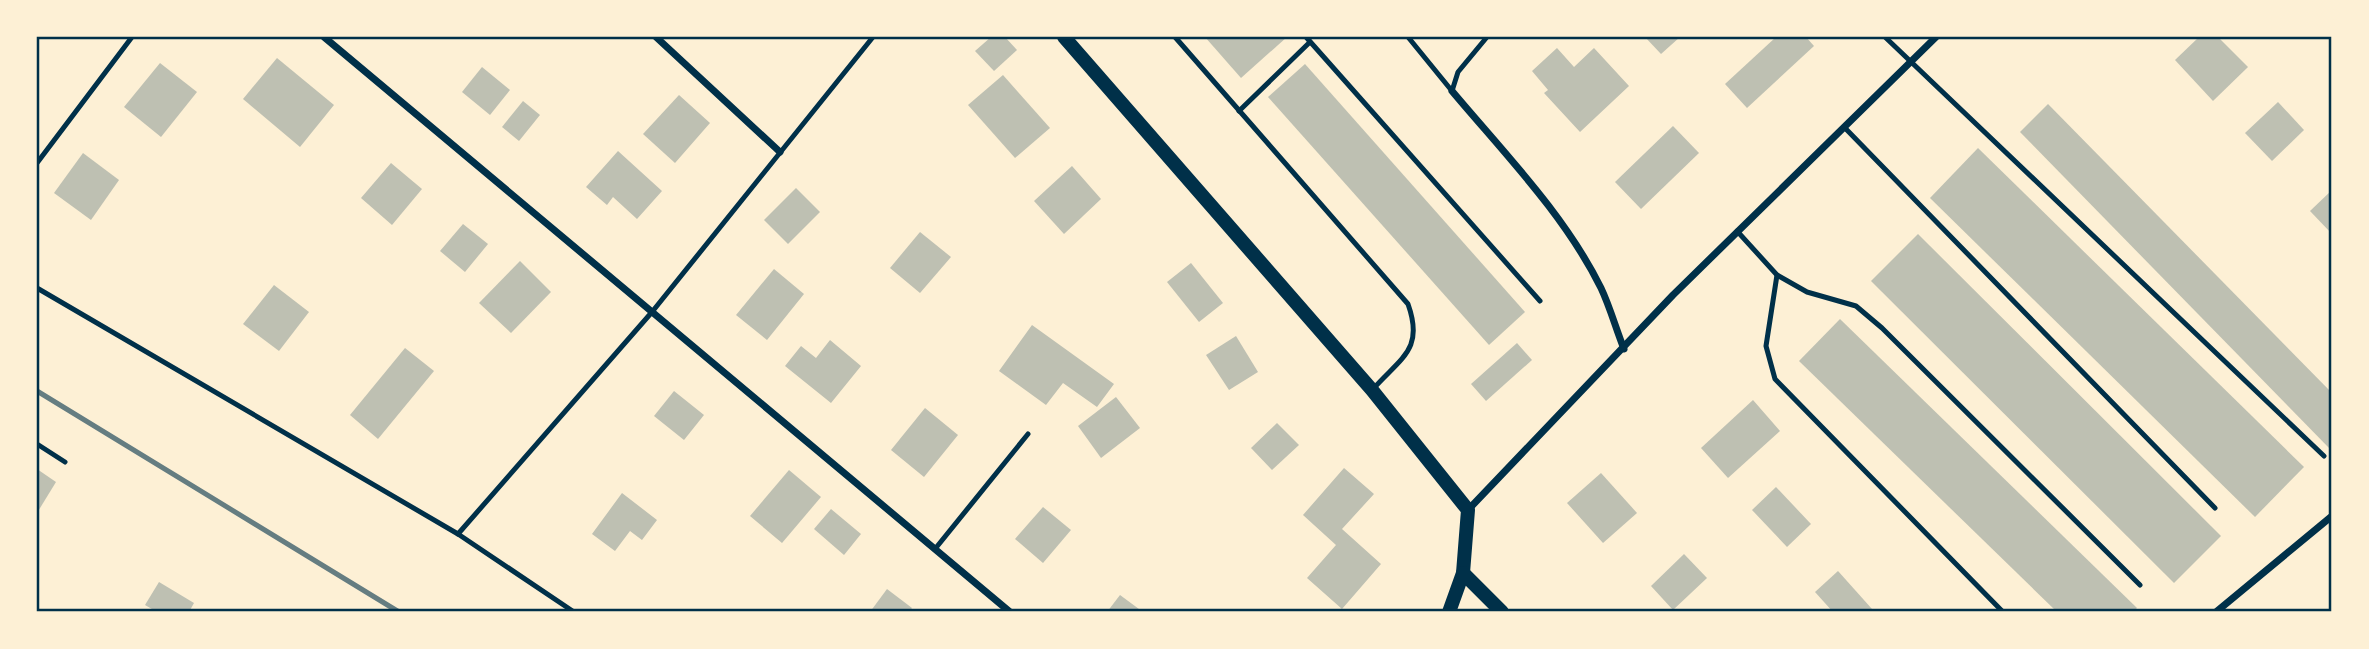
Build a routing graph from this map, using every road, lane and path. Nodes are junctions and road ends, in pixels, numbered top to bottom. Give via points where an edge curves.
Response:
1 (132, 37) edge
2 (324, 37) edge
3 (656, 37) edge
4 (873, 37) edge
5 (1064, 37) edge
6 (1175, 37) edge
7 (1408, 37) edge
8 (1487, 37) edge
9 (1885, 37) edge
10 (1936, 37) edge
11 (1308, 39) edge
12 (1910, 61) junction
13 (1451, 91) junction
14 (1239, 111) junction
15 (1845, 128) junction
16 (780, 152) junction
17 (37, 163) edge
18 (1737, 231) junction
19 (1777, 275) junction
20 (37, 288) edge
21 (1540, 301) dead end
22 (652, 312) junction
23 (1624, 348) junction
24 (1372, 390) junction
25 (1028, 433) dead end
26 (37, 443) edge
27 (2324, 456) dead end
28 (65, 462) dead end
29 (2215, 508) dead end
30 (1468, 510) junction
31 (2332, 516) edge
32 (458, 534) junction
33 (935, 549) junction
34 (1463, 573) junction
35 (2140, 585) dead end
36 (574, 612) edge
37 (1010, 612) edge
38 (1449, 612) edge
39 (1502, 612) edge
40 (2003, 612) edge
41 (2216, 612) edge

1 - 17 lane
2 - 22 street
3 - 16 street
4 - 16 lane
5 - 24 main road
6 - 14 lane
7 - 13 lane
8 - 13 lane via 1458,72
9 - 12 lane
10 - 12 street
11 - 14 lane
11 - 21 lane
12 - 15 street
12 - 27 lane
13 - 23 street via 1540,195 1568,236 1600,288
14 - 24 lane via 1408,304 1416,328 1411,347
15 - 18 street
15 - 29 lane
16 - 22 lane
18 - 19 lane
18 - 23 street
19 - 35 lane via 1807,292 1856,306 1882,328
19 - 40 lane via 1766,346 1775,379
20 - 32 lane
22 - 32 lane
22 - 33 street
23 - 30 street
24 - 30 main road
25 - 33 lane
26 - 28 lane
30 - 34 main road
31 - 41 street
32 - 36 lane
33 - 37 street
34 - 38 main road
34 - 39 main road

